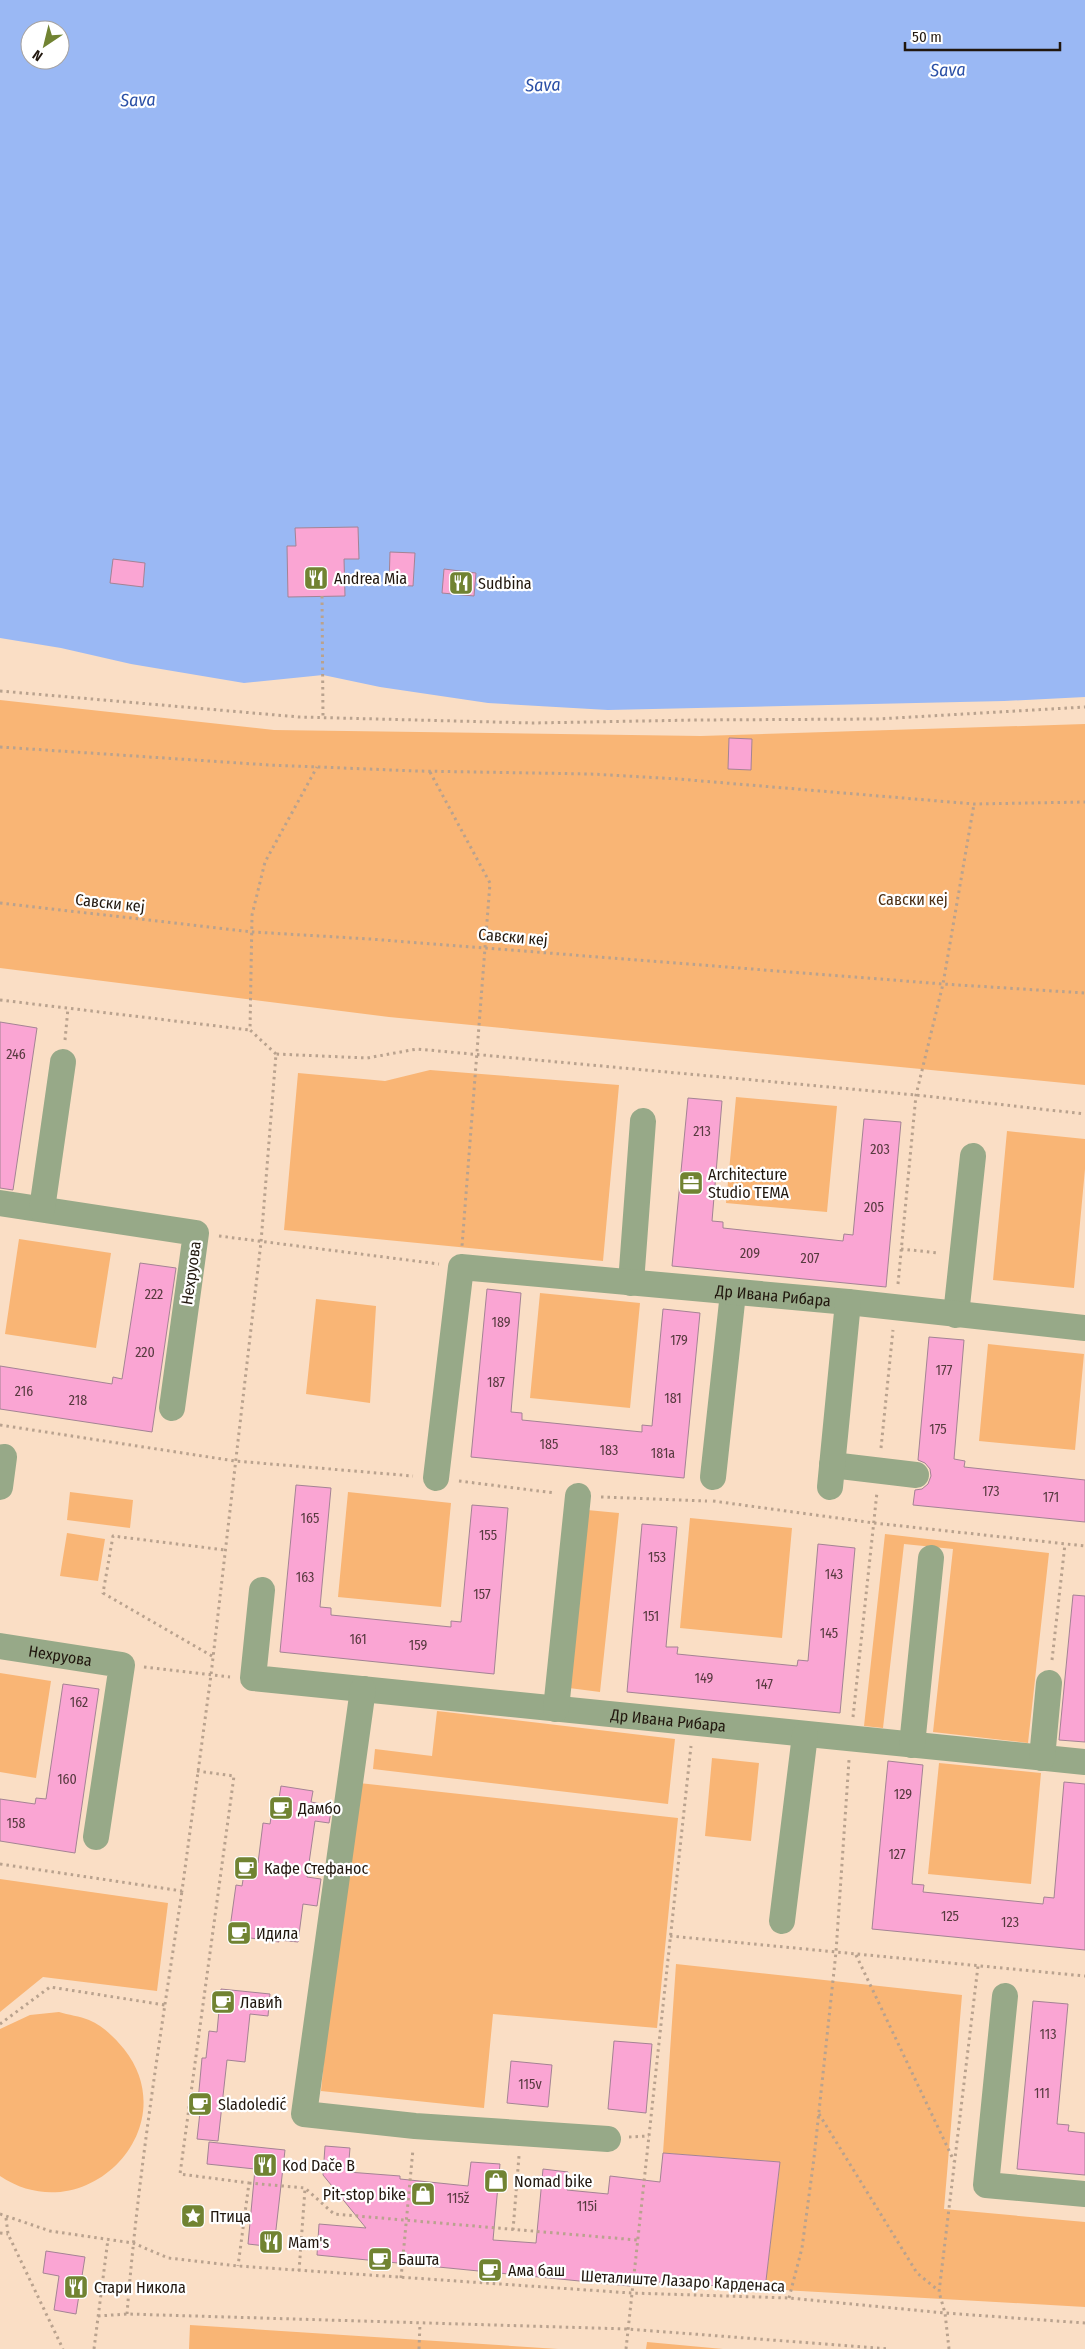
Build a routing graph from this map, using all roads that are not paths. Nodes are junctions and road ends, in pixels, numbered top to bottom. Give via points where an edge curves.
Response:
1 (63, 1062) road end
2 (643, 1120) dead end
3 (973, 1156) dead end
4 (0, 1203) edge
5 (42, 1209) junction
6 (631, 1283) junction
7 (733, 1293) junction
8 (848, 1302) junction
9 (956, 1315) junction
10 (1085, 1328) edge
11 (172, 1408) dead end
12 (4, 1457) dead end
13 (916, 1475) dead end
14 (713, 1477) dead end
15 (436, 1478) road end
16 (0, 1487) edge
17 (578, 1496) road end
18 (931, 1558) dead end
19 (262, 1590) dead end
20 (0, 1646) edge
21 (1049, 1684) road end
22 (362, 1689) junction
23 (556, 1709) junction
24 (805, 1735) junction
25 (912, 1745) junction
26 (1042, 1758) junction
27 (1085, 1762) edge
28 (92, 1825) dead end
29 (782, 1921) dead end
30 (1005, 1996) dead end
31 (608, 2139) dead end
32 (1085, 2194) edge

1 - 5 street
2 - 6 street
3 - 9 street
4 - 5 street, Нехруова
5 - 11 street, Нехруова via 196,1233
6 - 7 street, Др Ивана Рибара
6 - 15 street, Др Ивана Рибара via 461,1267
7 - 8 street, Др Ивана Рибара
7 - 14 street
8 - 9 street, Др Ивана Рибара
8 - 13 street via 831,1476 878,1470
9 - 10 street, Др Ивана Рибара
12 - 16 street
17 - 23 street
18 - 25 street
19 - 22 street, Др Ивана Рибара via 253,1678
20 - 28 street, Нехруова via 122,1665
21 - 26 street
22 - 23 street, Др Ивана Рибара
22 - 31 street via 304,2114 416,2126
23 - 24 street, Др Ивана Рибара
24 - 25 street, Др Ивана Рибара
24 - 29 street
25 - 26 street, Др Ивана Рибара
26 - 27 street, Др Ивана Рибара
30 - 32 street via 986,2185

